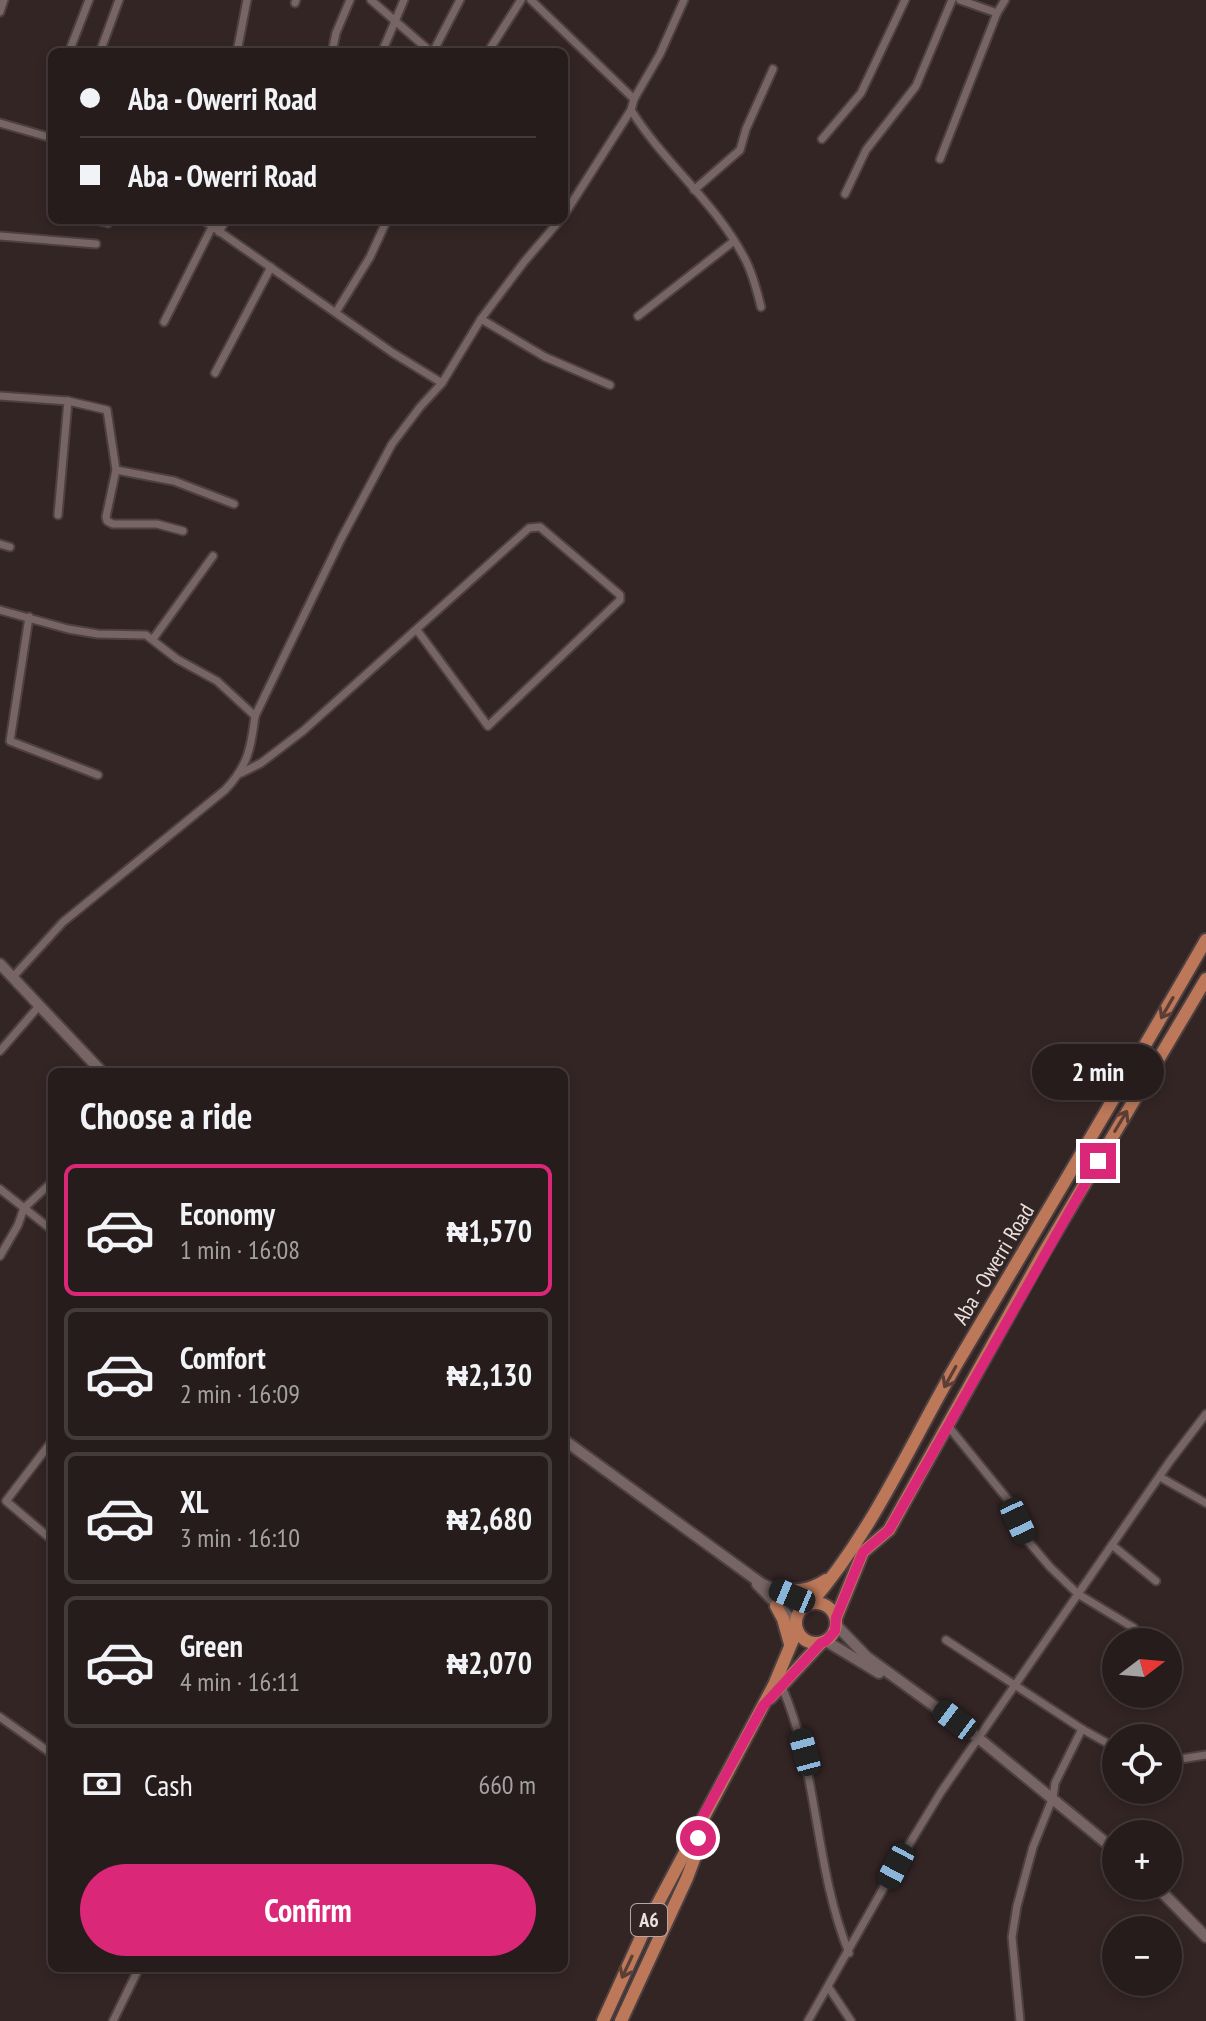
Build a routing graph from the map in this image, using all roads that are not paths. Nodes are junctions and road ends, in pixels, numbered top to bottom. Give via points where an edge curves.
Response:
1 (4, 0) edge
2 (89, 0) edge
3 (119, 0) edge
4 (247, 0) edge
5 (350, 0) edge
6 (371, 0) edge
7 (404, 0) edge
8 (460, 0) edge
9 (521, 0) edge
10 (531, 0) edge
11 (684, 0) edge
12 (905, 0) edge
13 (952, 0) edge
14 (960, 0) edge
15 (1005, 0) edge
16 (0, 12) edge
17 (997, 13) junction
18 (394, 19) junction
19 (71, 48) edge
20 (101, 48) edge
21 (238, 48) edge
22 (333, 48) edge
23 (383, 48) edge
24 (427, 48) edge
25 (434, 48) edge
26 (491, 48) edge
27 (773, 69) dead end
28 (634, 99) junction
29 (631, 110) junction
30 (0, 123) edge
31 (48, 137) edge
32 (822, 139) dead end
33 (940, 159) dead end
34 (694, 190) junction
35 (845, 194) dead end
36 (568, 209) edge
37 (208, 224) edge
38 (221, 224) edge
39 (385, 224) edge
40 (557, 224) edge
41 (215, 229) junction
42 (0, 236) edge
43 (734, 241) junction
44 (96, 244) dead end
45 (271, 267) junction
46 (761, 307) dead end
47 (336, 312) junction
48 (638, 316) dead end
49 (481, 319) junction
50 (164, 322) dead end
51 (215, 373) dead end
52 (442, 383) junction
53 (610, 385) dead end
54 (0, 396) edge
55 (68, 401) junction
56 (116, 470) junction
57 (234, 504) dead end
58 (58, 515) dead end
59 (183, 531) dead end
60 (0, 544) edge
61 (10, 547) dead end
62 (213, 556) dead end
63 (0, 610) edge
64 (29, 617) junction
65 (417, 630) junction
66 (153, 639) junction
67 (255, 716) junction
68 (241, 773) junction
69 (98, 775) dead end
70 (1206, 940) edge
71 (0, 964) edge
72 (12, 978) junction
73 (1206, 979) edge
74 (39, 1006) junction
75 (0, 1051) edge
76 (98, 1068) edge
77 (1129, 1074) junction
78 (1143, 1085) junction
79 (48, 1186) edge
80 (0, 1189) edge
81 (24, 1208) junction
82 (48, 1227) edge
83 (0, 1256) edge
84 (1206, 1414) edge
85 (948, 1426) junction
86 (568, 1443) edge
87 (48, 1446) edge
88 (1160, 1477) junction
89 (6, 1501) junction
90 (1206, 1503) edge
91 (0, 1509) edge
92 (48, 1537) edge
93 (1112, 1545) junction
94 (838, 1571) junction
95 (751, 1576) junction
96 (1156, 1581) dead end
97 (776, 1589) junction
98 (1078, 1594) junction
99 (808, 1604) junction
100 (776, 1606) junction
101 (836, 1622) junction
102 (796, 1627) junction
103 (1134, 1628) dead end
104 (946, 1640) dead end
105 (823, 1642) junction
106 (790, 1645) junction
107 (910, 1686) junction
108 (782, 1687) junction
109 (1015, 1687) junction
110 (763, 1706) junction
111 (0, 1717) edge
112 (1082, 1729) junction
113 (977, 1737) junction
114 (1102, 1740) edge
115 (48, 1751) edge
116 (1206, 1755) edge
117 (1182, 1759) edge
118 (1053, 1797) junction
119 (700, 1822) junction
120 (1102, 1839) edge
121 (1170, 1900) edge
122 (1206, 1937) edge
123 (849, 1953) junction
124 (137, 1972) edge
125 (829, 1988) junction
126 (113, 2021) edge
127 (603, 2021) edge
128 (621, 2021) edge
129 (808, 2021) edge
130 (851, 2021) edge
131 (1020, 2021) edge

1 - 16 street
2 - 19 street
3 - 20 street
4 - 21 street
5 - 22 street
6 - 18 street
7 - 18 street
8 - 25 street
9 - 26 street
10 - 28 street
11 - 28 street
12 - 32 street via 861,93
13 - 35 street via 916,86 866,150
14 - 17 street
15 - 17 street
17 - 33 street
18 - 23 street
18 - 24 street
27 - 34 street via 740,150
28 - 29 street
29 - 34 street
29 - 36 street
30 - 31 street
34 - 43 street
37 - 41 street
38 - 41 street
39 - 47 street
40 - 49 street
41 - 45 street
41 - 50 street
42 - 44 street
43 - 46 street
43 - 48 street
45 - 47 street
45 - 51 street
47 - 52 street
49 - 52 street
49 - 53 street via 545,357
52 - 67 street via 392,444 367,487
54 - 55 street
55 - 56 street via 107,410
55 - 58 street
56 - 57 street via 174,481
56 - 59 street via 107,521
60 - 61 street
62 - 66 street
63 - 64 street
64 - 66 street via 68,629
64 - 69 street via 10,741
65 - 65 street via 533,526 620,595 488,726
65 - 68 street via 303,731
66 - 67 street via 217,681
67 - 68 street
68 - 72 street via 63,922
70 -> 77 highway, Aba - Owerri Road / A6
71 - 72 main road
72 - 74 main road
73 - 78 highway, Aba - Owerri Road / A6
74 - 75 street
74 - 76 main road
77 - 78 highway
77 -> 94 highway, Aba - Owerri Road / A6
85 -> 78 highway, Aba - Owerri Road / A6
79 - 81 street
80 - 81 street
81 - 82 street
81 - 83 street
84 - 88 street
85 - 98 street via 1009,1501 1027,1540
85 - 101 highway, Aba - Owerri Road / A6 via 889,1530 863,1552
86 - 95 main road
87 - 89 street
88 - 90 street
88 - 93 street
89 - 91 street
89 - 92 street
93 - 96 street
93 - 98 street
94 - 97 highway via 808,1589
94 - 99 highway, Aba - Owerri Road / A6
95 - 97 main road
95 - 100 main road
97 - 99 main road
98 - 103 street
98 - 109 street
99 - 101 highway via 829,1607
99 - 102 highway, Aba - Owerri Road / A6 via 798,1613
100 - 102 main road
100 - 106 highway
101 - 105 highway, Aba - Owerri Road / A6 via 835,1631
101 - 107 main road via 867,1657
102 - 105 highway via 806,1641
102 - 106 highway, Aba - Owerri Road / A6
104 - 109 street
105 - 107 main road
105 - 108 highway, Aba - Owerri Road / A6
106 - 110 highway, Aba - Owerri Road / A6
107 - 113 main road
108 - 110 highway, Aba - Owerri Road / A6
108 - 123 street via 805,1752 826,1881
109 - 112 street
109 - 113 street
110 - 119 highway, Aba - Owerri Road / A6
111 - 115 street
112 - 114 street
112 - 118 street
113 - 118 main road
113 - 123 street
116 - 117 street
118 - 120 main road
118 - 131 street via 1033,1847 1012,1937
119 -> 127 highway, Aba - Owerri Road / A6
119 - 128 highway, Aba - Owerri Road / A6 via 687,1878
121 - 122 main road
123 - 125 street
124 - 126 street
125 - 129 street
125 - 130 street

